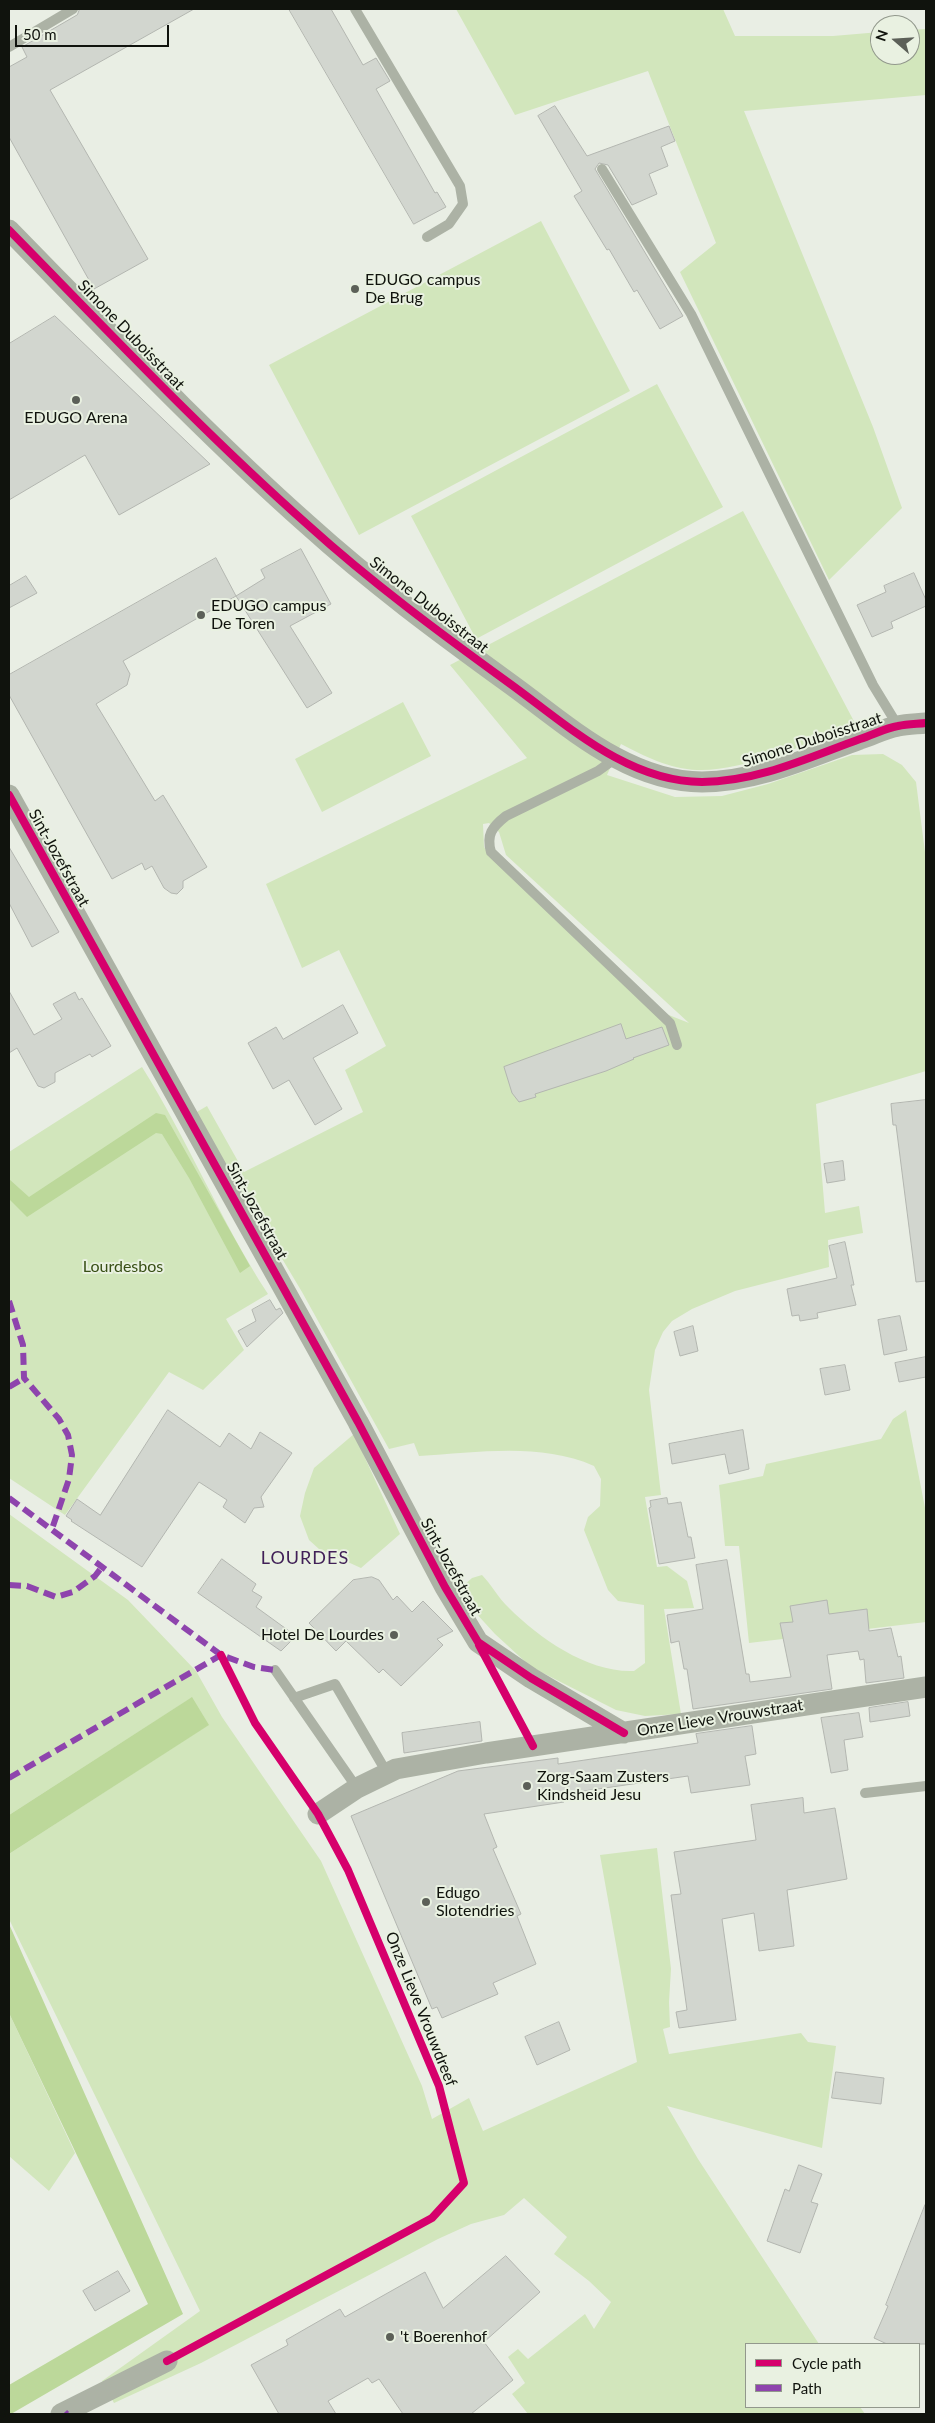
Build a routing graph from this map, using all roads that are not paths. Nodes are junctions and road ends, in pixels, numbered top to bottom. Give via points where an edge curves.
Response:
1 (73, 9) edge
2 (355, 9) edge
3 (9, 47) edge
4 (602, 169) dead end
5 (9, 230) edge
6 (427, 237) dead end
7 (926, 723) edge
8 (898, 726) junction
9 (616, 758) junction
10 (9, 795) edge
11 (677, 1045) dead end
12 (275, 1670) dead end
13 (926, 1688) edge
14 (294, 1698) junction
15 (624, 1733) junction
16 (387, 1773) junction
17 (926, 1786) edge
18 (357, 1788) junction
19 (865, 1793) dead end
20 (318, 1814) dead end
21 (167, 2361) dead end
22 (61, 2414) edge

1 - 3 lane
2 - 6 lane via 460,186 463,204 449,224
4 - 8 lane via 691,314 873,685
5 - 9 street, Simone Duboisstraat via 191,416 308,526 480,661
7 - 8 street, Simone Duboisstraat
8 - 9 street, Simone Duboisstraat via 764,773 731,780 701,782 671,778
9 - 11 lane via 598,771 506,816 496,824 488,842 491,852 670,1023
10 - 15 street, Sint-Jozefstraat via 478,1642 531,1678
12 - 14 lane
13 - 15 street, Onze Lieve Vrouwstraat
14 - 16 lane via 335,1684
14 - 18 lane
15 - 16 street, Onze Lieve Vrouwstraat via 486,1753
16 - 18 street, Onze Lieve Vrouwstraat
17 - 19 lane
18 - 20 street, Onze Lieve Vrouwstraat
21 - 22 street

